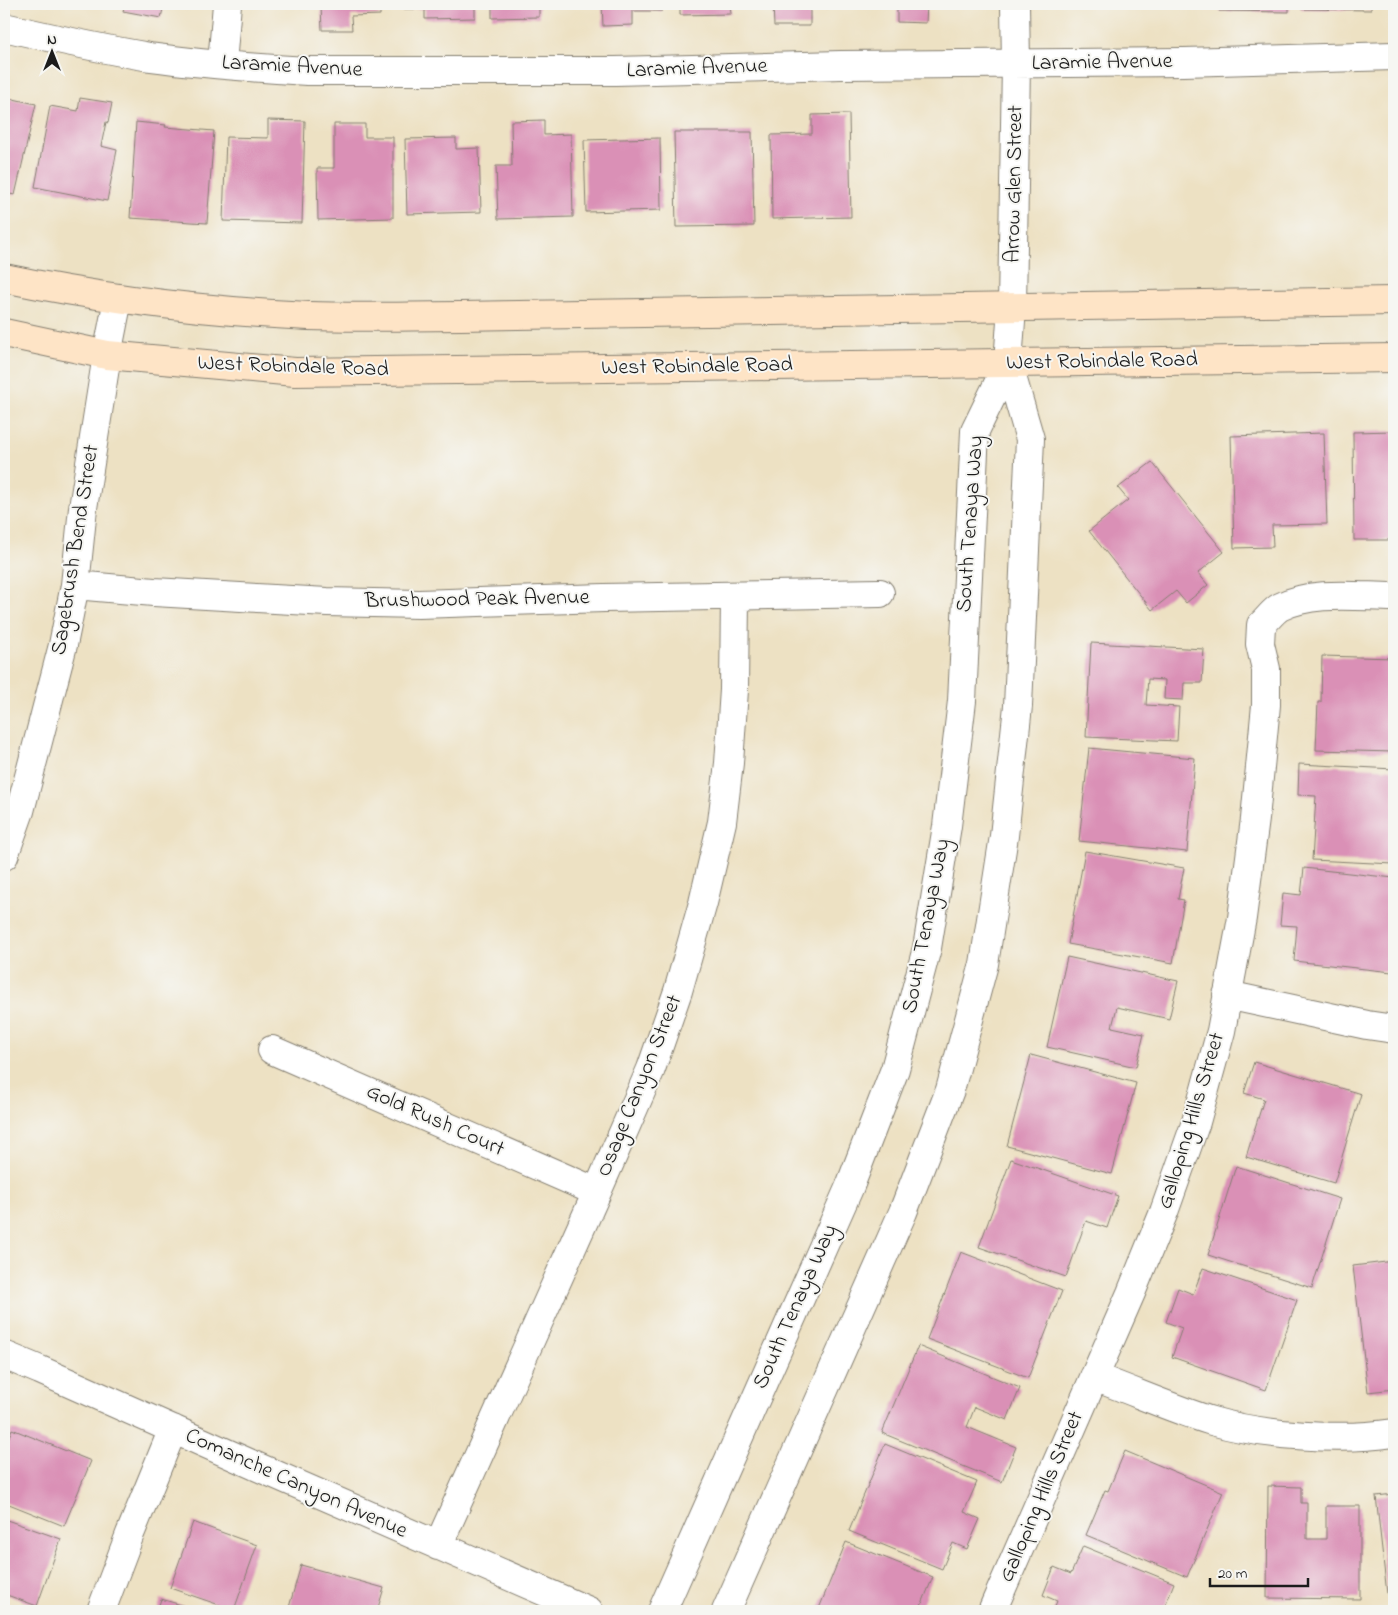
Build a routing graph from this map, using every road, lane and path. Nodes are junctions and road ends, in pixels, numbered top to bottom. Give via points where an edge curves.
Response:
1 (228, 4) edge
2 (1015, 4) edge
3 (4, 27) edge
4 (1394, 56) edge
5 (222, 64) junction
6 (1016, 64) junction
7 (4, 278) edge
8 (118, 299) junction
9 (1394, 301) edge
10 (1012, 307) junction
11 (4, 333) edge
12 (107, 355) junction
13 (1394, 358) edge
14 (1008, 363) junction
15 (75, 585) junction
16 (880, 593) dead end
17 (735, 596) junction
18 (1394, 597) edge
19 (4, 856) edge
20 (1227, 995) junction
21 (1394, 1029) edge
22 (272, 1050) dead end
23 (597, 1192) junction
24 (4, 1355) edge
25 (1094, 1377) junction
26 (173, 1429) junction
27 (1394, 1432) edge
28 (438, 1546) junction
29 (101, 1611) edge
30 (589, 1611) edge
31 (662, 1611) edge
32 (726, 1611) edge
33 (992, 1611) edge

1 - 5 street
2 - 6 street, Arrow Glen Street
3 - 5 street, Laramie Avenue via 151,57
4 - 6 street, Laramie Avenue
5 - 6 street, Laramie Avenue via 307,71 500,72
6 - 10 street, Arrow Glen Street
7 - 8 main road
8 - 10 main road via 211,310 310,316
8 - 12 street, Sagebrush Bend Street
9 - 10 main road
10 - 14 street, Arrow Glen Street
11 - 12 main road, West Robindale Road
12 - 14 main road, West Robindale Road via 295,372
12 - 15 street, Sagebrush Bend Street via 83,508
13 - 14 main road, West Robindale Road
14 - 31 street, South Tenaya Way via 974,431 962,701 947,826 927,948 895,1069 850,1186
14 - 32 street via 1030,439 1018,706 1004,836 984,964 950,1090 903,1212
15 - 17 street, Brushwood Peak Avenue via 163,593 419,604
15 - 19 street, Sagebrush Bend Street via 20,811
16 - 17 street, Brushwood Peak Avenue
17 - 23 street, Osage Canyon Street via 734,690 722,822 678,991 651,1069
18 - 20 street, Galloping Hills Street via 1326,596 1294,602 1278,608 1261,625 1266,705 1255,819
20 - 21 street
20 - 25 street, Galloping Hills Street via 1221,1031 1164,1212
22 - 23 street, Gold Rush Court
23 - 28 street, Osage Canyon Street
24 - 26 street, Comanche Canyon Avenue
25 - 27 street via 1212,1421 1258,1431 1324,1436
25 - 33 street, Galloping Hills Street
26 - 28 street, Comanche Canyon Avenue
26 - 29 street
28 - 30 street, Comanche Canyon Avenue

